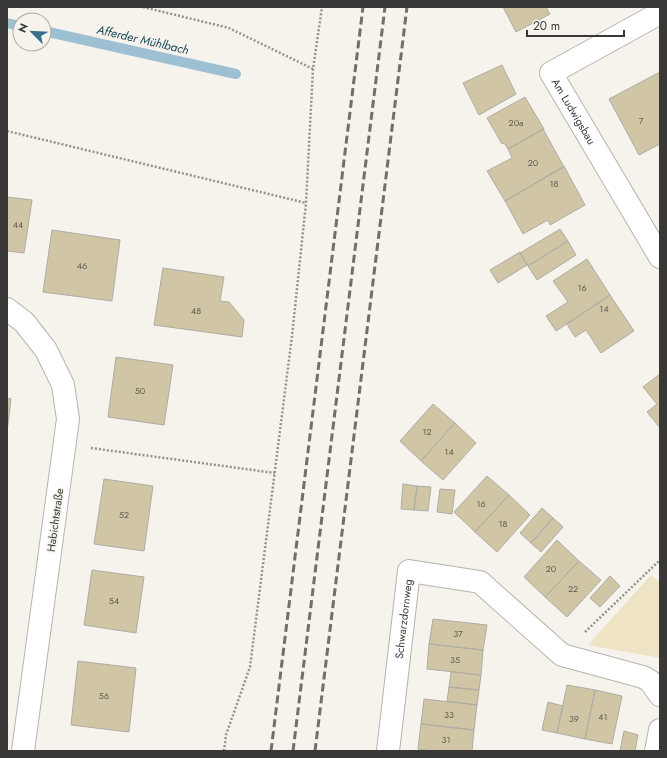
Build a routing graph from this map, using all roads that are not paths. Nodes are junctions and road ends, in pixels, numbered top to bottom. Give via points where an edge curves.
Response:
1 (660, 13) edge
2 (660, 257) edge
3 (7, 309) edge
4 (660, 694) edge
5 (660, 730) edge
6 (23, 751) edge
7 (388, 751) edge
8 (656, 751) edge

1 - 2 street, Am Ludwigsbau via 551,73
3 - 6 street, Habichtstraße via 24,322 46,350 63,385 68,419
4 - 7 street, Schwarzdornweg via 650,681 643,677 562,655 480,582 409,571
5 - 8 street

